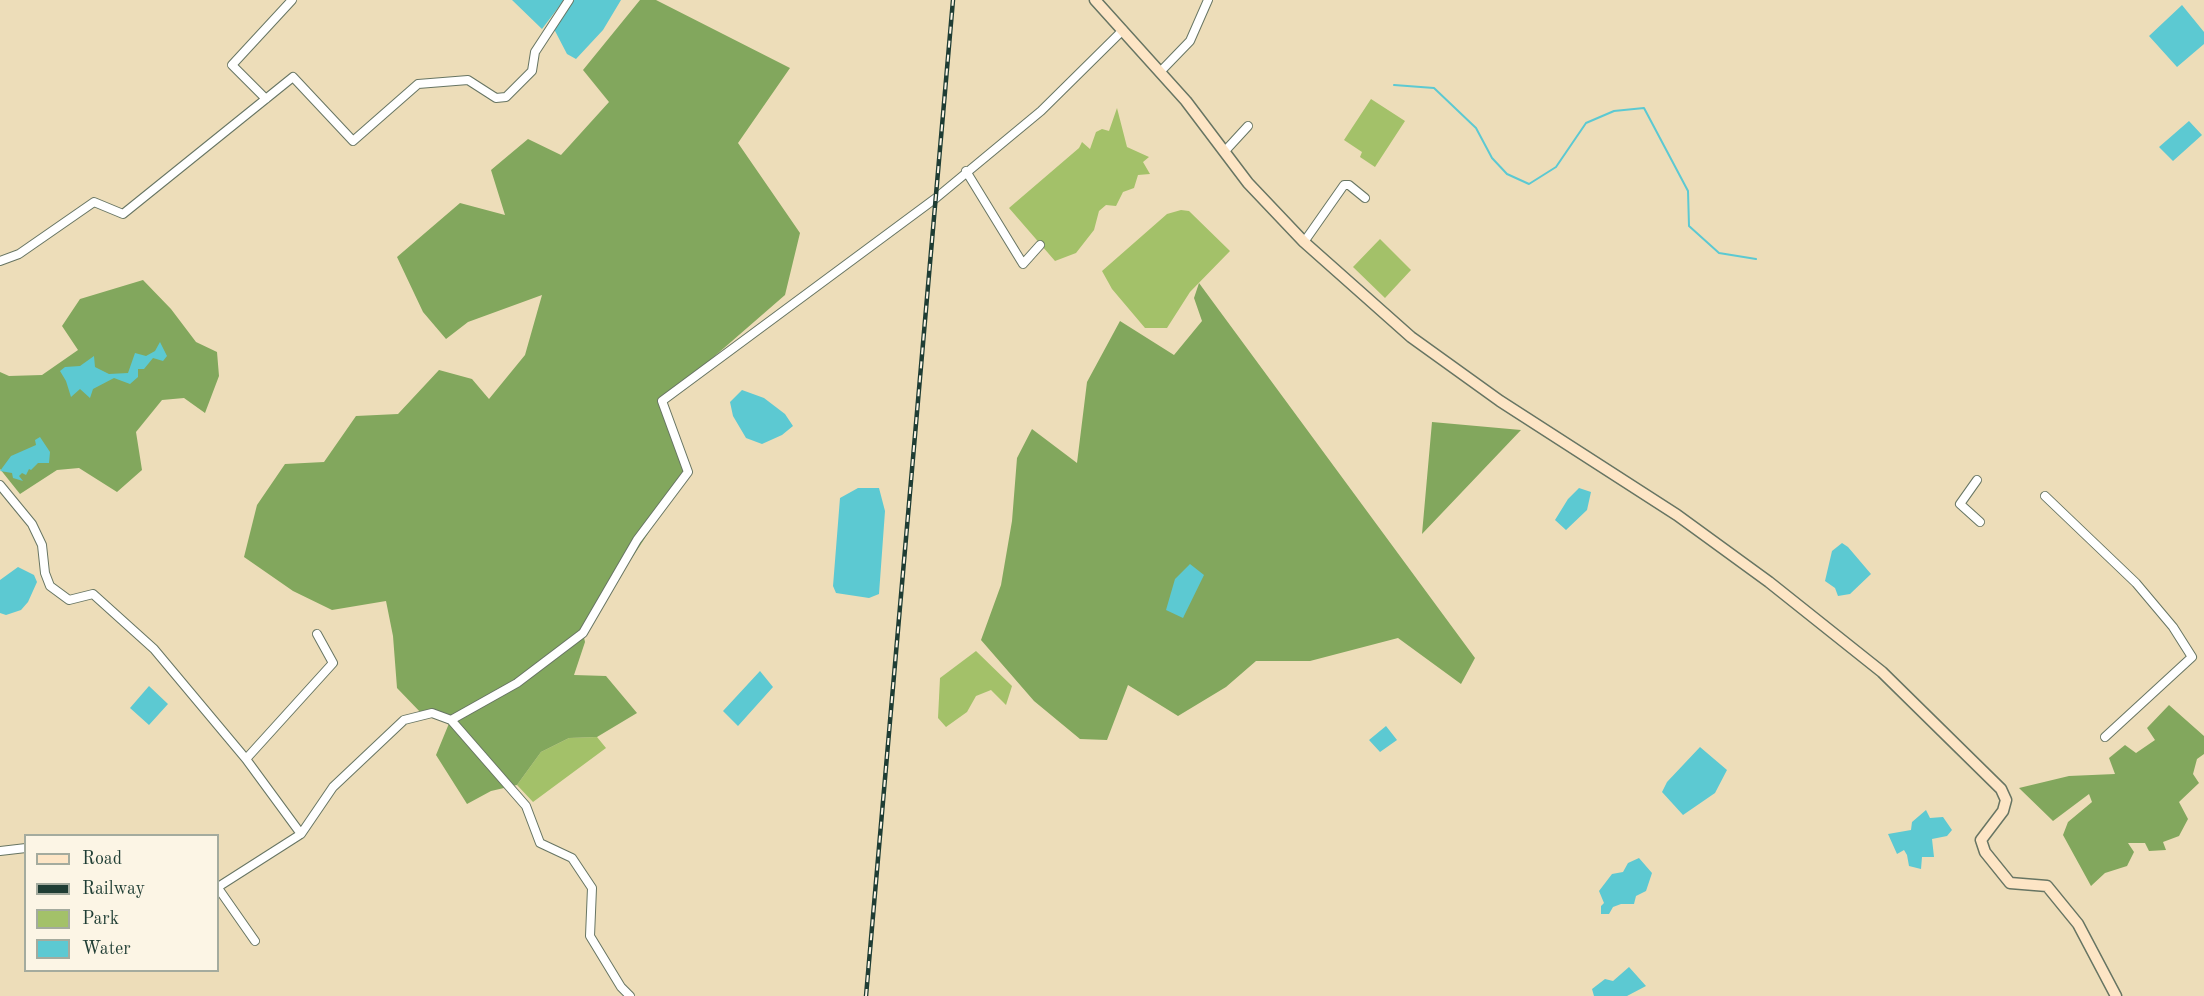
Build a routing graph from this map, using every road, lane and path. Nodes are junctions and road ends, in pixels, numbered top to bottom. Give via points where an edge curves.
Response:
1 (292, 0) edge
2 (569, 0) edge
3 (1095, 0) edge
4 (1208, 0) edge
5 (1123, 30) junction
6 (1160, 72) junction
7 (266, 99) junction
8 (1248, 126) dead end
9 (1225, 151) junction
10 (966, 171) junction
11 (1365, 198) dead end
12 (1304, 242) junction
13 (1041, 244) dead end
14 (0, 261) edge
15 (1977, 480) dead end
16 (0, 486) edge
17 (2045, 496) dead end
18 (1980, 522) dead end
19 (317, 634) dead end
20 (451, 720) junction
21 (2105, 737) dead end
22 (246, 759) junction
23 (301, 834) junction
24 (24, 848) edge
25 (0, 851) edge
26 (219, 886) edge
27 (219, 888) edge
28 (255, 941) dead end
29 (630, 996) edge
30 (2116, 996) edge

1 - 7 street via 232,65
2 - 7 street via 535,52 532,71 501,99 468,80 417,84 353,141 293,77
3 - 5 main road
4 - 6 street via 1190,41
5 - 6 main road
5 - 10 street via 1041,111
6 - 9 main road
7 - 14 street via 123,214 94,202 19,254
8 - 9 street
9 - 12 main road via 1248,183
10 - 13 street via 1023,264
10 - 20 street via 936,198 663,401 688,472 637,540 583,633 517,683
11 - 12 street via 1344,185
12 - 30 main road via 1411,337 1500,401 1677,515 1882,672 2001,789 2006,800 2003,811 1981,840 1985,852 2010,883 2047,886 2078,924
15 - 18 street via 1960,504
16 - 22 street via 32,524 42,545 50,586 69,600 89,594 98,598 174,671
17 - 21 street via 2136,583 2192,657
19 - 22 street via 333,663
20 - 23 street via 432,713 404,720 333,787
20 - 29 street via 526,806 540,843 572,858 592,888 590,936
22 - 23 street
23 - 26 street
24 - 25 street
27 - 28 street

